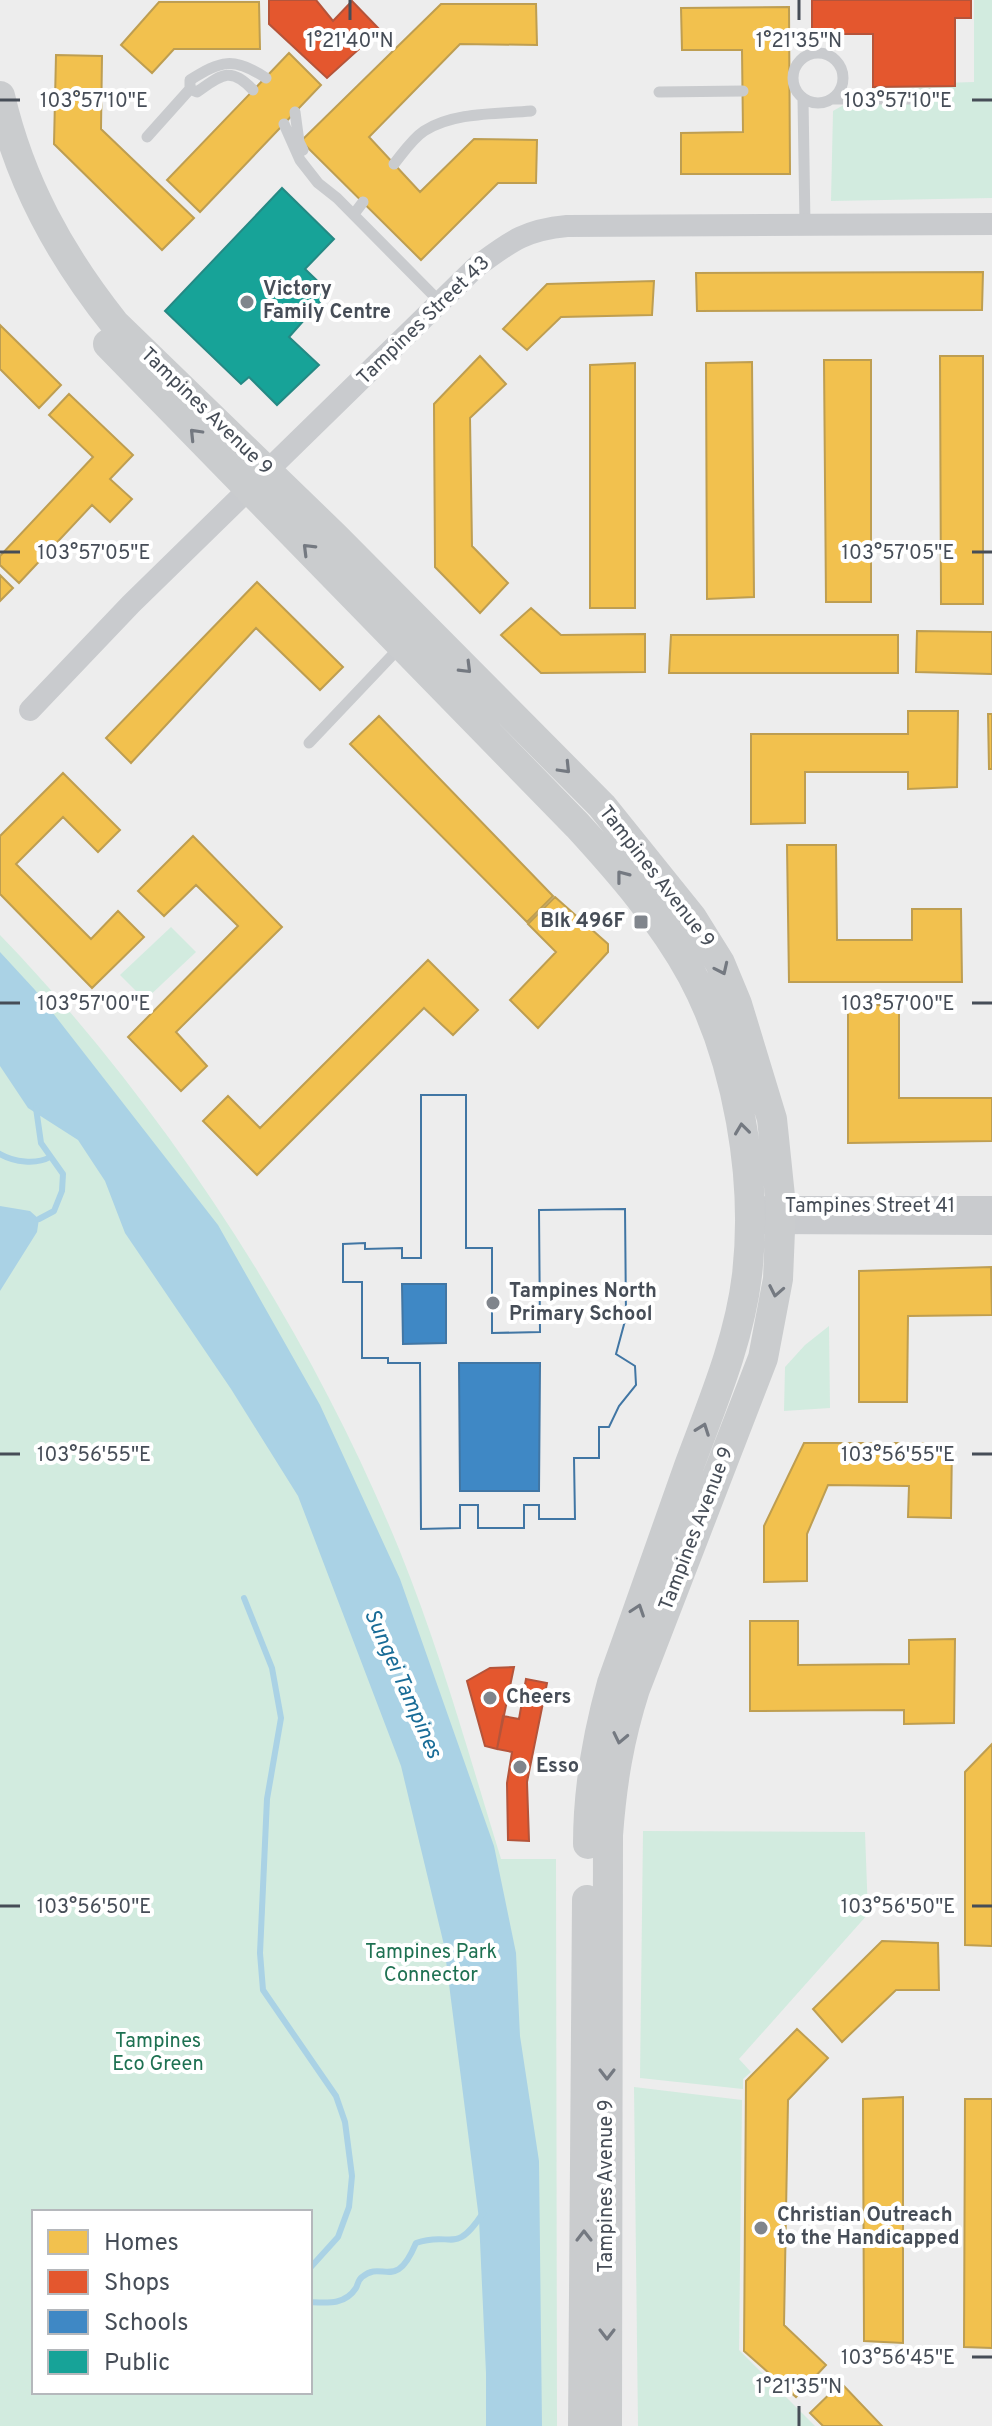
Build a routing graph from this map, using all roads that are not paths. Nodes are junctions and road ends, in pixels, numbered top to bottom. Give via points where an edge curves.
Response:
1 (266, 78) dead end
2 (190, 89) junction
3 (253, 90) dead end
4 (743, 91) dead end
5 (659, 92) dead end
6 (796, 93) junction
7 (0, 96) edge
8 (832, 99) junction
9 (913, 99) dead end
10 (531, 111) dead end
11 (295, 112) dead end
12 (284, 124) dead end
13 (147, 137) dead end
14 (394, 164) dead end
15 (0, 170) edge
16 (325, 186) junction
17 (363, 202) dead end
18 (354, 214) junction
19 (992, 224) edge
20 (805, 225) junction
21 (440, 302) junction
22 (258, 481) junction
23 (412, 635) junction
24 (30, 710) dead end
25 (309, 743) dead end
26 (992, 1207) edge
27 (781, 1214) junction
28 (748, 1215) junction
29 (992, 1224) edge
30 (583, 2426) edge
31 (607, 2426) edge

1 - 2 lane via 253,69 219,63 190,80
2 - 3 lane via 197,92 229,74
2 - 13 lane
4 - 5 lane
6 - 8 lane via 812,103
6 - 8 lane via 793,80 800,60 819,53 838,62 843,71 840,92
6 - 20 lane
7 - 22 main road, Tampines Avenue 9 via 33,198 85,285
8 - 9 lane
10 - 14 lane via 437,124
11 - 16 lane via 299,142
12 - 16 lane via 300,160
22 -> 15 main road, Tampines Avenue 9 via 109,345 69,297 31,238
16 - 18 lane
17 - 18 lane
18 - 21 lane
19 - 20 street, Tampines Street 43
20 - 21 street, Tampines Street 43 via 540,229 476,267
21 - 22 street, Tampines Street 43
22 - 23 main road, Tampines Avenue 9
22 - 24 street, Tampines Street 43
23 - 25 lane
23 -> 27 main road, Tampines Avenue 9 via 612,817 692,918 720,963 751,1046 772,1119
28 -> 23 main road, Tampines Avenue 9 via 742,1121 709,1012 668,936 611,862
26 - 27 street, Tampines Street 41
27 - 28 street, Tampines Street 41
27 - 29 street, Tampines Street 41
27 -> 31 main road, Tampines Avenue 9 via 778,1279 763,1358 635,1689 620,1733 611,1789
30 -> 28 main road, Tampines Avenue 9 via 590,1787 612,1683 732,1350 746,1277

